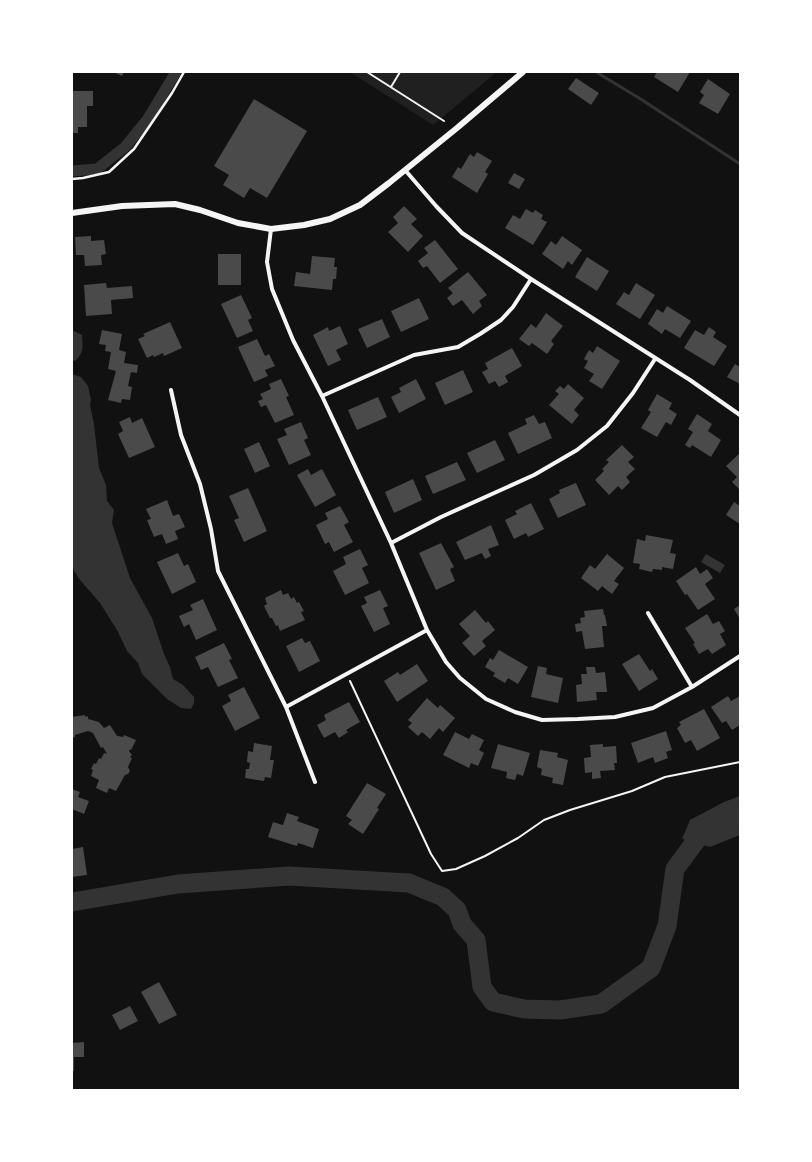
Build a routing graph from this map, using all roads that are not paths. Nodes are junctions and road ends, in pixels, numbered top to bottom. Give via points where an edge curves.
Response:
1 (184, 72) edge
2 (523, 72) edge
3 (405, 170) junction
4 (72, 179) edge
5 (72, 213) edge
6 (271, 229) junction
7 (531, 279) junction
8 (655, 359) junction
9 (171, 390) dead end
10 (322, 396) junction
11 (740, 415) edge
12 (391, 543) junction
13 (648, 613) dead end
14 (427, 630) junction
15 (740, 656) edge
16 (692, 687) junction
17 (286, 707) junction
18 (315, 782) dead end

1 - 4 lane via 134,149 109,172
2 - 3 street
3 - 6 street via 360,205 330,219
3 - 7 street via 462,233
5 - 6 street via 122,206 176,204 238,223
6 - 10 street via 267,262 272,289 293,340
7 - 8 street
7 - 10 street via 501,320 475,337 458,346 414,355
8 - 11 street
8 - 12 street via 607,426 577,450 534,475
9 - 17 street via 181,435 200,484 218,571
10 - 12 street
12 - 14 street
13 - 16 street
14 - 16 street via 446,662 460,678 486,699 542,720 615,717 653,708
14 - 17 street
15 - 16 street
17 - 18 street

